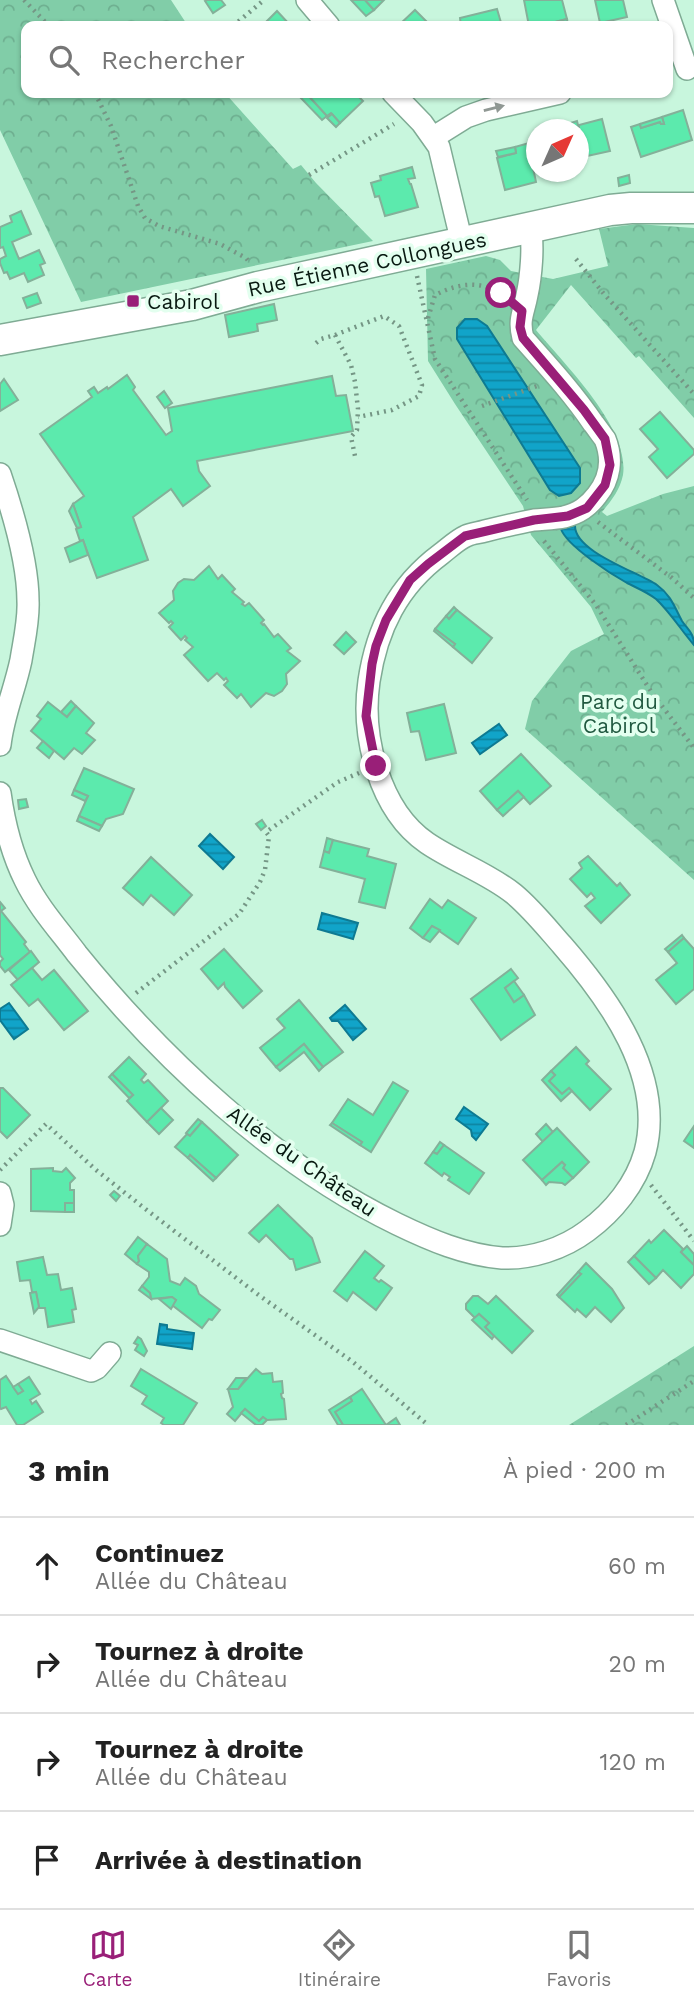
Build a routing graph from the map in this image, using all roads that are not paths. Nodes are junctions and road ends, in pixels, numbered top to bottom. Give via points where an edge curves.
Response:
1 (307, 0) edge
2 (663, 0) edge
3 (325, 21) edge
4 (669, 21) edge
5 (673, 34) edge
6 (683, 69) edge
7 (398, 98) edge
8 (539, 98) edge
9 (434, 137) junction
10 (694, 208) edge
11 (530, 228) junction
12 (462, 243) junction
13 (0, 340) edge
14 (0, 474) edge
15 (0, 745) edge
16 (0, 793) edge
17 (0, 1193) edge
18 (0, 1225) edge
19 (0, 1340) edge
20 (110, 1353) dead end

1 - 3 street
2 - 4 street
5 - 6 street
7 - 9 street
9 -> 8 street via 476,113
9 - 12 street via 443,156
10 - 11 main road, Rue Étienne Collongues via 610,210
11 - 12 main road, Rue Étienne Collongues
11 - 16 street, Allée du Château via 530,269 520,327 523,338 605,439 610,465 605,485 587,508 568,516 465,536 410,580 376,646 366,716 376,766 408,827 438,850 513,893 579,964 626,1033 642,1074 648,1132 628,1188 599,1222 544,1252 503,1258 478,1254 365,1208 263,1139 120,1005 53,923 24,879
12 - 13 main road, Rue Étienne Collongues via 192,305
14 - 15 street via 29,603
17 - 18 street
19 - 20 street via 91,1371

